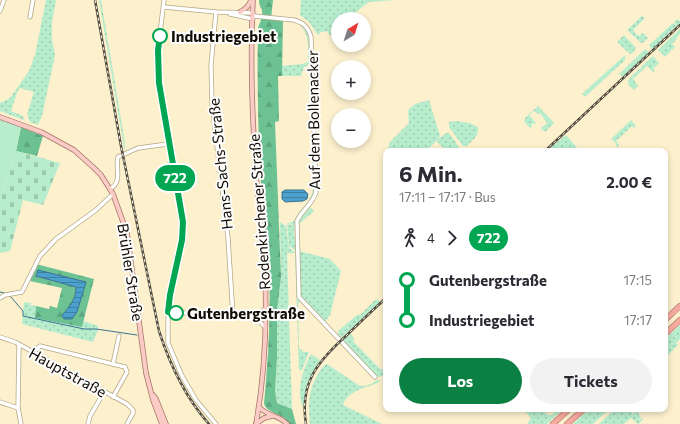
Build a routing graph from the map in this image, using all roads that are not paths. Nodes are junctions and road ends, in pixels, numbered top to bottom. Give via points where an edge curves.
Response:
1 (4, 0) edge
2 (33, 0) edge
3 (164, 0) edge
4 (252, 0) edge
5 (164, 8) junction
6 (0, 11) edge
7 (216, 12) junction
8 (240, 12) junction
9 (226, 13) junction
10 (253, 16) junction
11 (30, 17) dead end
12 (0, 117) edge
13 (168, 144) junction
14 (110, 189) junction
15 (113, 194) junction
16 (0, 298) edge
17 (680, 306) edge
18 (266, 308) junction
19 (168, 312) junction
20 (232, 316) junction
21 (668, 317) edge
22 (252, 318) junction
23 (680, 320) edge
24 (265, 327) junction
25 (668, 331) edge
26 (119, 336) dead end
27 (0, 337) edge
28 (19, 345) junction
29 (33, 353) junction
30 (112, 364) junction
31 (376, 377) dead end
32 (104, 392) junction
33 (114, 397) junction
34 (0, 402) edge
35 (259, 407) junction
36 (18, 408) junction
37 (566, 412) edge
38 (581, 412) edge
39 (272, 416) junction
40 (21, 424) edge
41 (88, 424) edge
42 (127, 424) edge
43 (165, 424) edge
44 (216, 424) edge
45 (256, 424) edge
46 (287, 424) edge
47 (553, 424) edge
48 (567, 424) edge

1 - 6 street
2 - 11 street
3 - 5 street
4 - 8 main road
4 - 10 main road, Rodenkirchener Straße
5 - 7 street
5 - 13 street via 158,50 158,77
7 - 9 street
7 - 20 street, Hans-Sachs-Straße via 211,65 212,104 228,238
8 - 9 street
8 - 10 street
9 - 10 street
10 - 18 main road, Rodenkirchener Straße via 256,173
10 - 31 street, Auf dem Bollenacker via 299,21 309,30 316,192 313,201 297,222 299,297
12 - 14 main road, Brühler Straße via 42,132 74,150 101,175
13 - 14 street via 138,148 118,157 119,176
13 - 19 street via 183,231
14 - 15 main road, Brühler Straße
15 - 16 street via 52,243 38,260 22,292
15 - 43 main road, Brühler Straße via 127,233 146,373
17 - 21 highway
18 - 22 street
18 - 24 main road, Rodenkirchener Straße
19 - 20 street
19 - 44 street via 168,342 174,360 196,400
20 - 22 street
22 - 24 street
23 - 25 highway
24 - 35 main road, Rodenkirchener Straße
26 - 30 street
27 - 28 street, Hauptstraße
28 - 29 street, Hauptstraße
28 - 36 street
29 - 30 street via 40,346
29 - 32 street, Hauptstraße
30 - 33 street via 127,370
32 - 33 street, Hauptstraße
32 - 41 street
33 - 42 street, Hauptstraße via 133,410
34 - 36 street
35 - 39 main road via 264,413
35 - 45 main road, Rodenkirchener Straße
36 - 40 street
37 - 47 highway
38 - 48 highway
39 - 45 main road
39 - 46 main road

